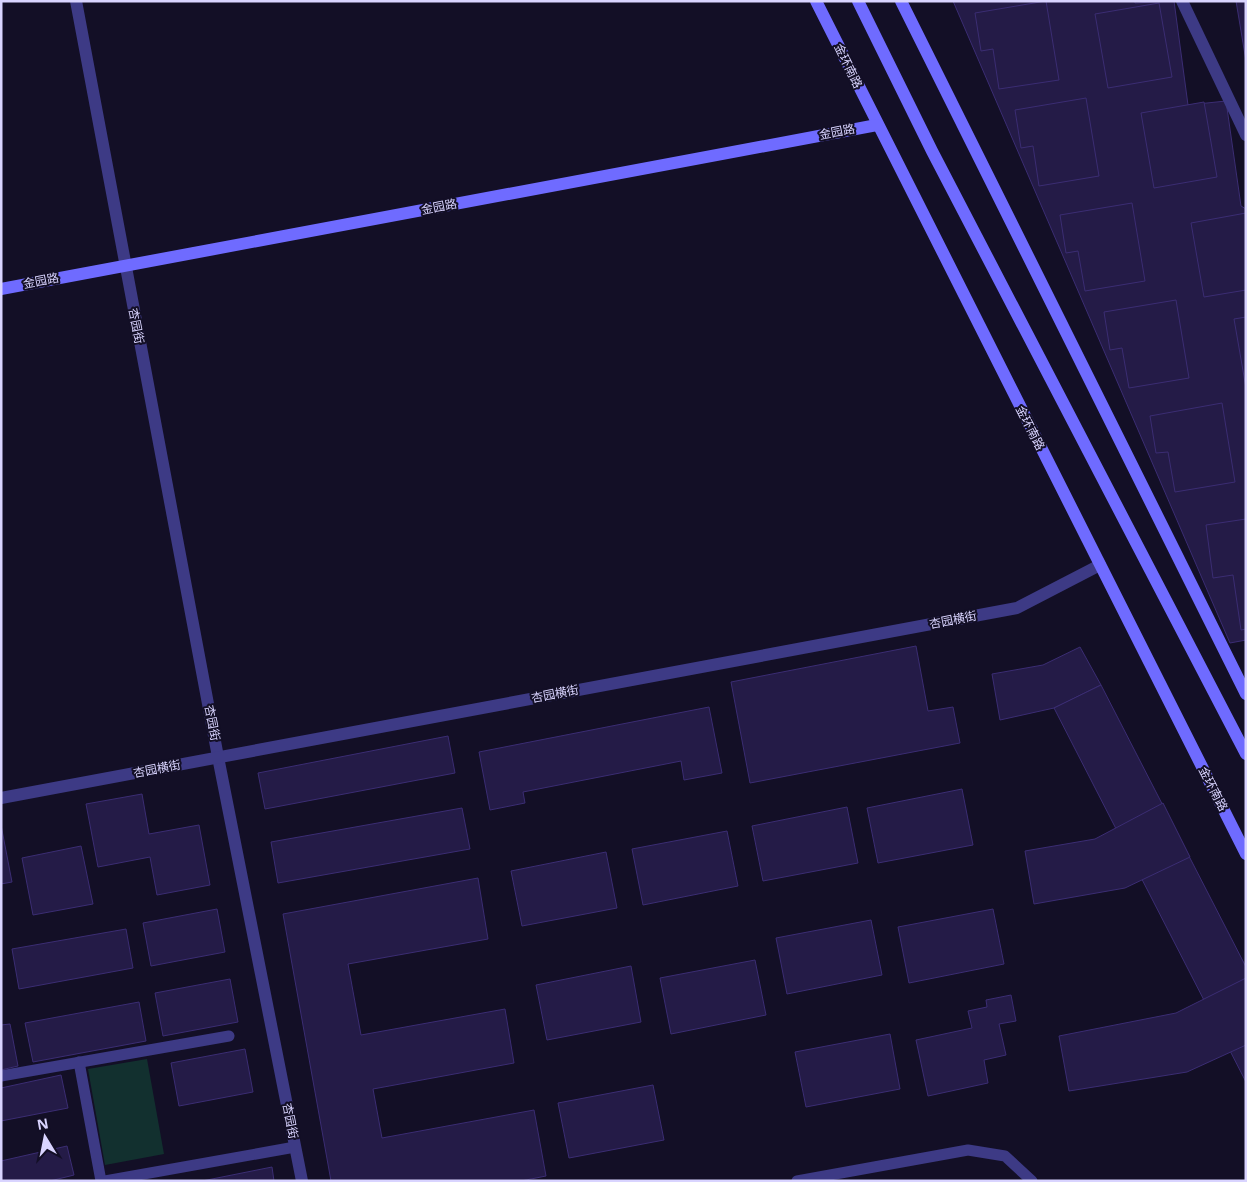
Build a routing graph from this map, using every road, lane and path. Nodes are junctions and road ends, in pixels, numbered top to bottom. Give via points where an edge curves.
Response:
1 (76, 1) edge
2 (816, 1) edge
3 (858, 1) edge
4 (901, 1) edge
5 (1182, 1) edge
6 (877, 125) junction
7 (1246, 135) edge
8 (125, 266) junction
9 (1, 289) edge
10 (1100, 565) junction
11 (1246, 694) edge
12 (1246, 754) edge
13 (218, 757) junction
14 (1, 798) edge
15 (1246, 854) edge
16 (230, 1036) dead end
17 (79, 1062) junction
18 (1, 1076) edge
19 (295, 1147) junction
20 (101, 1181) edge
21 (105, 1181) edge
22 (302, 1181) edge
23 (797, 1181) edge
24 (1032, 1181) edge

1 - 8 street, 杏园街
2 - 6 main road, 金环南路
3 - 12 main road via 932,151
4 - 11 main road
5 - 7 street
6 - 8 main road, 金园路
6 - 10 main road, 金环南路
8 - 9 main road, 金园路
8 - 13 street, 杏园街
10 - 13 street, 杏园横街 via 1017,608
10 - 15 main road, 金环南路
13 - 14 street, 杏园横街
13 - 19 street, 杏园街
16 - 17 lane
17 - 18 lane
17 - 20 lane
19 - 21 lane
19 - 22 street, 杏园街
23 - 24 lane via 968,1150 1005,1156

